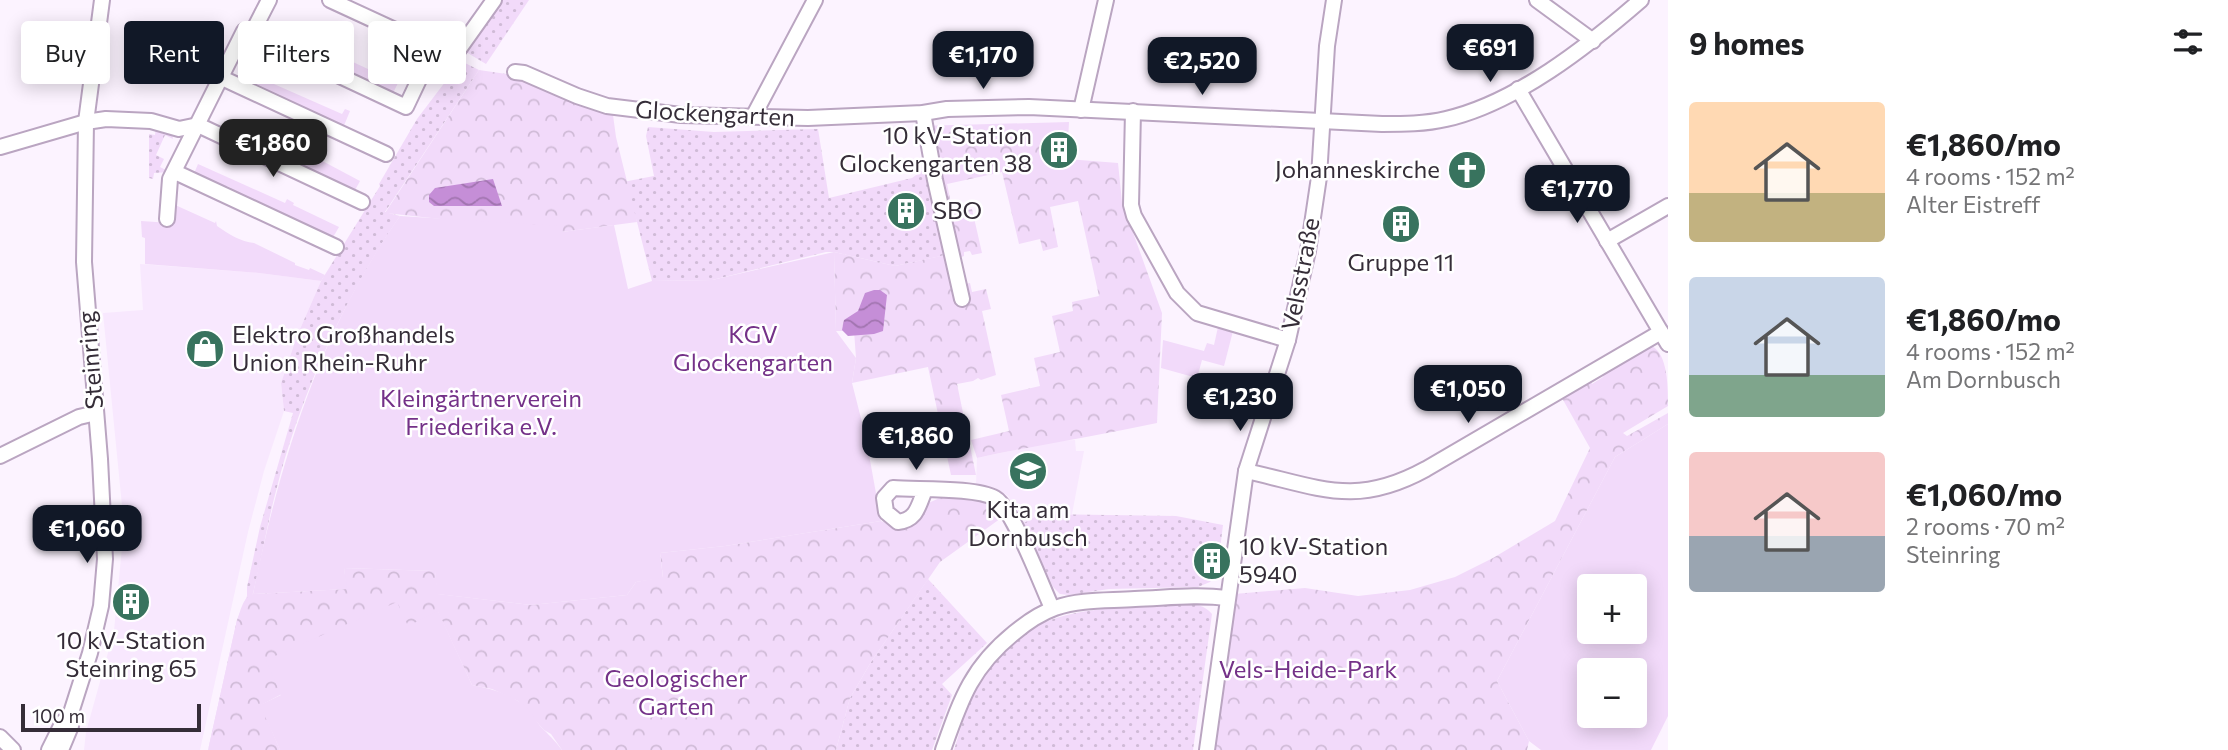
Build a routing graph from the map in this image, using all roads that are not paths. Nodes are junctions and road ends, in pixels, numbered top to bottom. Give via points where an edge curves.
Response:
1 (102, 0) edge
2 (269, 0) edge
3 (330, 0) edge
4 (494, 0) edge
5 (814, 0) edge
6 (1106, 0) edge
7 (1334, 0) edge
8 (1537, 0) edge
9 (1641, 0) edge
10 (258, 21) edge
11 (376, 21) edge
12 (466, 39) edge
13 (1593, 41) junction
14 (238, 44) edge
15 (515, 72) dead end
16 (224, 74) edge
17 (224, 79) edge
18 (354, 83) edge
19 (219, 84) edge
20 (417, 84) edge
21 (1518, 89) junction
22 (1082, 110) junction
23 (1133, 111) junction
24 (923, 113) junction
25 (754, 116) junction
26 (1322, 121) junction
27 (86, 122) junction
28 (198, 125) junction
29 (0, 147) edge
30 (386, 153) dead end
31 (175, 172) junction
32 (362, 202) dead end
33 (1668, 206) edge
34 (167, 219) dead end
35 (1606, 241) junction
36 (336, 247) dead end
37 (962, 299) dead end
38 (1665, 338) edge
39 (1288, 340) junction
40 (96, 413) junction
41 (0, 456) edge
42 (1246, 471) junction
43 (925, 491) dead end
44 (1227, 598) junction
45 (1052, 608) junction
46 (70, 716) junction
47 (0, 737) edge
48 (13, 750) edge
49 (49, 750) edge
50 (61, 750) edge
51 (943, 750) edge
52 (1207, 750) edge

1 - 27 street, Steinring
2 - 10 street
3 - 11 street
4 - 12 street
5 - 25 street
6 - 22 street
7 - 26 street, Velsstraße
8 - 13 street
9 - 13 street, Glockengarten
13 - 21 street, Glockengarten
14 - 16 street
15 - 25 street, Glockengarten via 607,106 681,115
17 - 30 street
18 - 20 street via 406,107
19 - 28 street
21 - 26 street, Glockengarten via 1484,107 1432,122
21 - 35 street
22 - 23 street, Glockengarten
22 - 24 street, Glockengarten via 960,108
23 - 26 street, Glockengarten
23 - 39 street via 1131,205 1177,293 1204,316
24 - 25 street, Glockengarten
24 - 37 street
26 - 39 street, Velsstraße via 1308,251
27 - 28 street via 151,121 178,129
27 - 29 street
27 - 40 street, Steinring via 84,262
28 - 31 street
28 - 32 street
31 - 34 street via 170,179
31 - 36 street
33 - 35 street
35 - 38 street
38 - 42 street via 1385,488 1326,491
39 - 42 street, Velsstraße
40 - 41 street
40 - 46 street, Steinring via 105,559 90,653
42 - 44 street, Velsstraße
43 - 45 street via 980,493 1003,503
44 - 45 street via 1087,602
44 - 52 street, Velsstraße
45 - 51 street via 1000,644 976,670
46 - 49 street, Steinring
46 - 50 street, Steinring via 71,726
47 - 48 street

